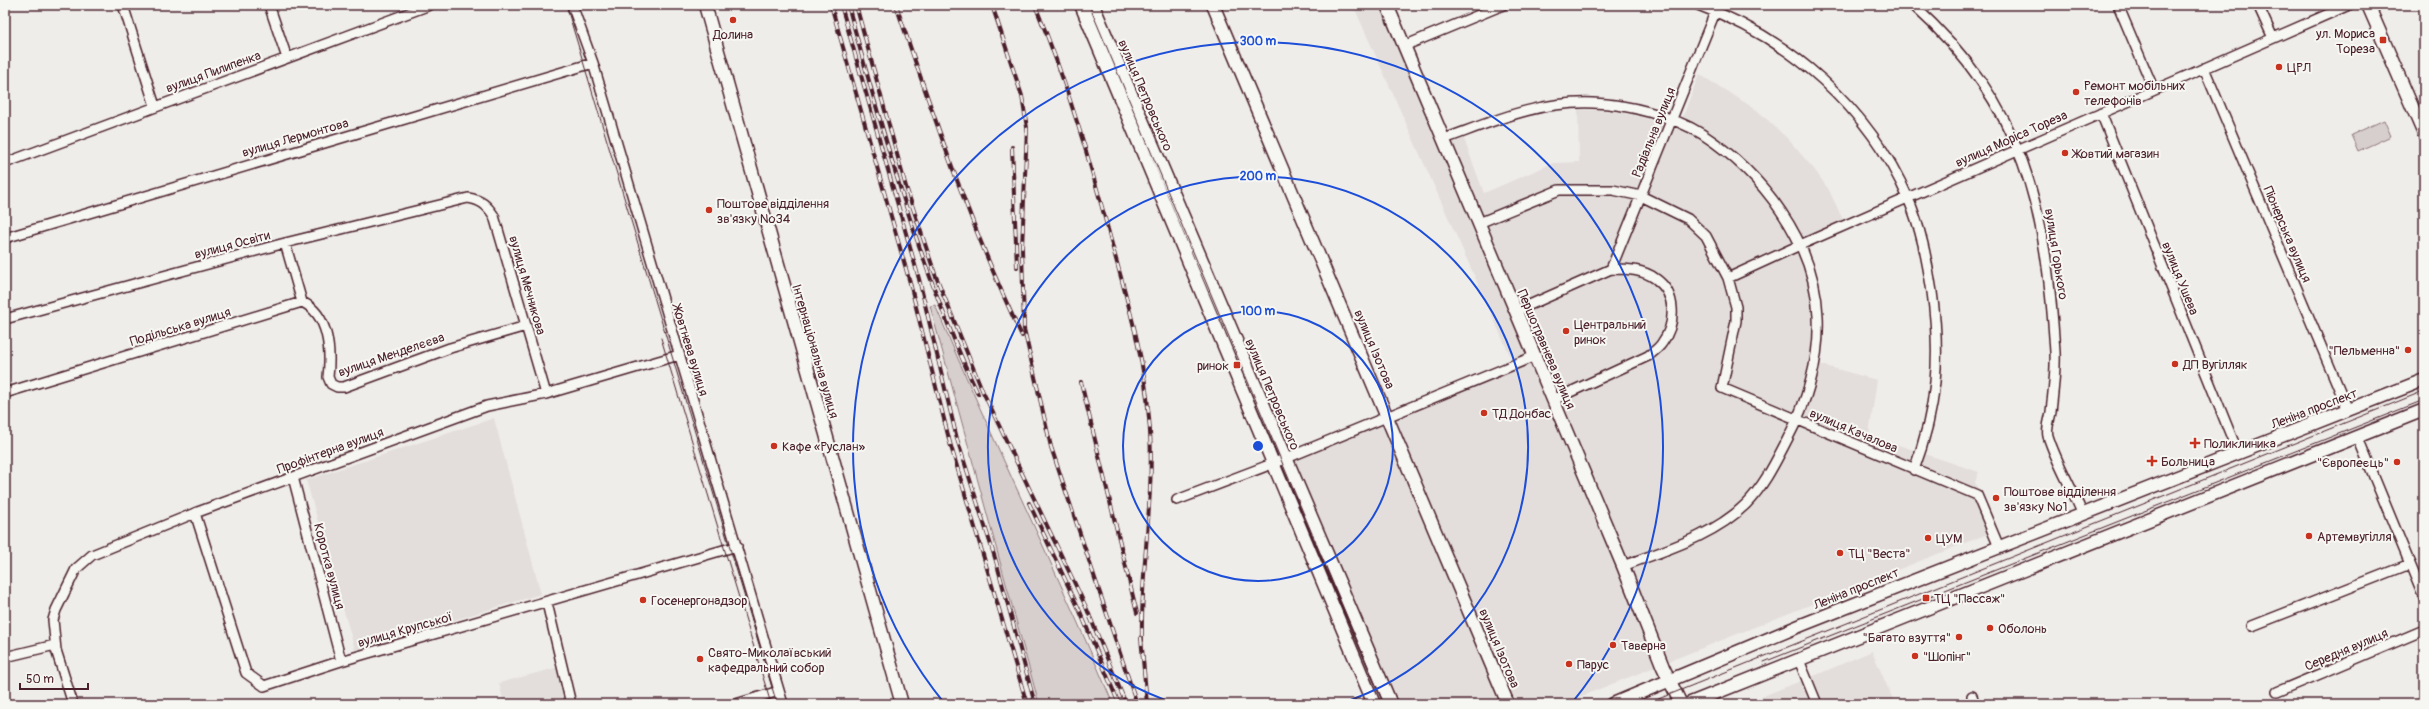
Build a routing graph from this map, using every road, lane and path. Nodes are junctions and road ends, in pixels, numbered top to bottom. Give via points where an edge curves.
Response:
1 (123, 5) edge
2 (269, 5) edge
3 (430, 5) edge
4 (572, 5) edge
5 (705, 5) edge
6 (1080, 5) edge
7 (1093, 5) edge
8 (1213, 5) edge
9 (1387, 5) edge
10 (1503, 5) edge
11 (1698, 5) edge
12 (1913, 5) edge
13 (2118, 5) edge
14 (2258, 5) edge
15 (2349, 5) edge
16 (2368, 5) edge
17 (418, 7) edge
18 (1717, 8) edge
19 (2273, 38) junction
20 (1404, 46) junction
21 (287, 58) junction
22 (593, 63) junction
23 (2204, 68) junction
24 (2154, 90) junction
25 (155, 106) junction
26 (2101, 113) junction
27 (1671, 121) junction
28 (2424, 134) edge
29 (1444, 139) junction
30 (2019, 149) junction
31 (5, 163) edge
32 (1641, 196) junction
33 (468, 198) joint
34 (1908, 198) junction
35 (1479, 223) junction
36 (5, 238) edge
37 (285, 243) junction
38 (1800, 245) junction
39 (1611, 269) junction
40 (1728, 278) junction
41 (302, 302) junction
42 (1516, 311) junction
43 (5, 319) edge
44 (526, 326) junction
45 (679, 355) junction
46 (1535, 356) junction
47 (2424, 380) edge
48 (5, 393) edge
49 (546, 394) junction
50 (1553, 400) junction
51 (2348, 410) junction
52 (2424, 410) edge
53 (1388, 415) junction
54 (1797, 420) junction
55 (2358, 438) junction
56 (2238, 453) junction
57 (1285, 459) junction
58 (1273, 464) junction
59 (1914, 470) junction
60 (293, 477) junction
61 (1177, 500) dead end
62 (195, 513) junction
63 (2082, 513) junction
64 (737, 546) junction
65 (1999, 547) junction
66 (2410, 564) junction
67 (1623, 566) junction
68 (2424, 598) edge
69 (547, 602) junction
70 (2252, 626) dead end
71 (2424, 630) edge
72 (55, 648) junction
73 (5, 656) edge
74 (1799, 660) junction
75 (341, 661) junction
76 (1670, 681) junction
77 (779, 691) junction
78 (2277, 692) dead end
79 (74, 704) edge
80 (571, 704) edge
81 (736, 704) edge
82 (783, 704) edge
83 (902, 704) edge
84 (1374, 704) edge
85 (1390, 704) edge
86 (1508, 704) edge
87 (1613, 704) edge
88 (1681, 704) edge
89 (1688, 704) edge
90 (1817, 704) edge

1 - 25 street
2 - 21 street
3 - 17 street, вулиця Пилипенка
4 - 22 street, Жовтнева вулиця
5 - 83 main road, Інтернаціональна вулиця
6 - 58 main road, вулиця Петровського
7 - 57 main road, вулиця Петровського
8 - 53 main road, вулиця Ізотова
9 - 20 main road, Першотравнева вулиця
10 - 20 street
11 - 18 street
12 - 30 street, вулиця Горького via 1960,51 1976,72
13 - 24 street
14 - 19 street
15 - 19 street, вулиця Моріса Тореза
16 - 28 main road
17 - 21 street, вулиця Пилипенка
18 - 27 street, Радіальна вулиця
18 - 34 street via 1800,59 1835,91 1868,129
19 - 23 street, вулиця Моріса Тореза
20 - 29 main road, Першотравнева вулиця
21 - 25 street, вулиця Пилипенка
22 - 36 street, вулиця Лермонтова
22 - 45 street, Жовтнева вулиця
23 - 24 street, вулиця Моріса Тореза
23 - 51 street, Піонерська вулиця
24 - 26 street, вулиця Моріса Тореза
25 - 31 street, вулиця Пилипенка
26 - 30 street, вулиця Моріса Тореза
26 - 56 street, вулиця Ушева
27 - 29 street via 1650,112 1624,106 1567,103 1540,106 1514,113
27 - 32 street, Радіальна вулиця
27 - 38 street via 1700,134 1744,170 1782,213
29 - 35 main road, Першотравнева вулиця
30 - 34 street, вулиця Моріса Тореза
30 - 63 street, вулиця Горького via 2041,220 2049,267 2056,369 2048,434
32 - 35 street via 1613,190 1560,190
32 - 39 street, Радіальна вулиця
32 - 40 street via 1688,219 1698,228 1706,236
33 - 37 street, вулиця Освіти
33 - 44 street, вулиця Мечникова via 479,200 494,216
34 - 38 street, вулиця Моріса Тореза
34 - 59 street via 1924,251 1937,335 1932,415
35 - 42 main road, Першотравнева вулиця
37 - 41 street
37 - 43 street, вулиця Освіти
38 - 40 street, вулиця Моріса Тореза
38 - 54 street via 1813,283 1818,315 1813,369
39 - 42 street
39 - 50 street via 1643,272 1656,278 1666,288 1671,298 1672,317 1669,332 1648,356
40 - 54 street, вулиця Качалова via 1735,302 1736,321 1722,388
41 - 44 street, вулиця Менделєєва via 312,307 322,320 328,377 331,384 337,387 344,387 450,348
41 - 48 street, Подільська вулиця
42 - 46 main road, Першотравнева вулиця
44 - 49 street, вулиця Мечникова
45 - 49 street, Профінтерна вулиця
45 - 64 street, Жовтнева вулиця
46 - 50 main road, Першотравнева вулиця
46 - 53 street
47 - 51 main road, Леніна проспект
49 - 60 street, Профінтерна вулиця via 487,406
50 - 67 main road, Першотравнева вулиця
51 - 56 main road, Леніна проспект
52 - 55 main road
53 - 57 street
53 - 86 main road, вулиця Ізотова
54 - 59 street, вулиця Качалова
54 - 67 street via 1762,484 1746,505 1699,535
55 - 66 street
55 - 74 main road
56 - 63 main road, Леніна проспект
57 - 58 street
57 - 85 main road, вулиця Петровського
58 - 61 street
58 - 84 main road, вулиця Петровського
59 - 65 street, вулиця Качалова via 1977,495
60 - 62 street, Профінтерна вулиця
60 - 75 street, Коротка вулиця
62 - 72 street, Профінтерна вулиця via 83,561 76,569 56,610 53,620
62 - 75 street, вулиця Крупської via 246,674 264,686
63 - 65 main road, Леніна проспект
64 - 69 street, вулиця Крупської
64 - 77 street, Жовтнева вулиця
65 - 76 main road, Леніна проспект via 1804,624
66 - 68 street
66 - 70 street
67 - 76 main road, Першотравнева вулиця
69 - 75 street, вулиця Крупської
69 - 80 street
71 - 78 street, Середня вулиця
72 - 73 street
72 - 79 street, Профінтерна вулиця
74 - 89 main road
74 - 90 street
76 - 87 main road, Леніна проспект
76 - 88 main road, Першотравнева вулиця
77 - 81 street
77 - 82 street, Жовтнева вулиця

